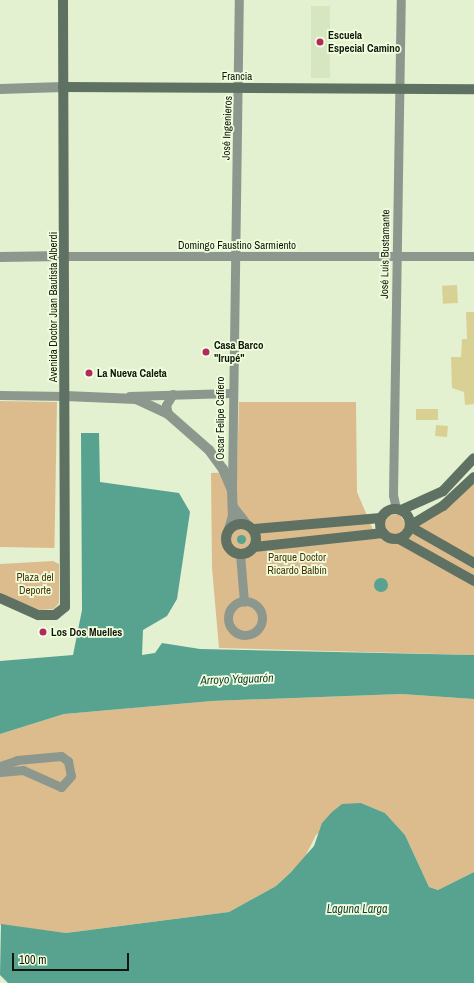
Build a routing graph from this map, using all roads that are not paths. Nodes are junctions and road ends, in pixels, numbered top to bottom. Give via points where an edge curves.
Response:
1 (63, 0) edge
2 (239, 0) edge
3 (401, 0) edge
4 (63, 87) junction
5 (0, 88) edge
6 (240, 88) junction
7 (400, 88) junction
8 (474, 89) edge
9 (65, 256) junction
10 (474, 256) edge
11 (0, 257) edge
12 (235, 257) junction
13 (397, 257) junction
14 (232, 393) junction
15 (173, 394) junction
16 (0, 395) edge
17 (65, 396) junction
18 (116, 396) junction
19 (168, 414) junction
20 (474, 458) edge
21 (474, 477) edge
22 (232, 490) junction
23 (233, 507) junction
24 (398, 510) junction
25 (382, 518) junction
26 (411, 526) junction
27 (250, 527) junction
28 (229, 529) junction
29 (383, 533) junction
30 (399, 539) junction
31 (254, 547) junction
32 (240, 554) junction
33 (474, 563) edge
34 (474, 581) edge
35 (0, 598) edge
36 (244, 602) dead end
37 (0, 766) edge
38 (0, 772) edge

1 - 4 main road, Avenida Doctor Juan Bautista Alberdi
2 - 6 street, José Ingenieros
3 - 7 street, José Luis Bustamante
4 - 5 street, Francia
4 - 6 main road, Francia
4 - 9 main road, Avenida Doctor Juan Bautista Alberdi
6 - 7 main road, Francia
6 - 12 street, José Ingenieros
7 - 8 main road, Francia
7 - 13 street, José Luis Bustamante
9 - 11 street, Domingo Faustino Sarmiento
9 - 12 street, Domingo Faustino Sarmiento
9 - 17 main road, Avenida Doctor Juan Bautista Alberdi
10 - 13 street, Domingo Faustino Sarmiento
12 - 13 street, Domingo Faustino Sarmiento
12 - 14 street, Oscar Felipe Cafiero
13 - 24 street, José Luis Bustamante via 393,495
14 - 15 street
14 - 22 street, Oscar Felipe Cafiero
15 - 18 street
15 - 19 street via 166,406
16 - 17 street
17 - 18 street
17 - 35 main road, Avenida Doctor Juan Bautista Alberdi via 66,595 61,612 38,615
18 - 19 street via 150,403
19 - 22 street via 209,450 223,469
20 - 24 main road via 442,491
21 - 26 main road via 443,506
22 - 23 street, Oscar Felipe Cafiero
23 - 27 street
23 - 28 street, Oscar Felipe Cafiero
24 - 25 main road
24 - 26 main road via 407,514
25 - 27 main road
25 - 29 main road
26 - 30 main road
26 - 33 main road
27 - 28 main road via 239,524
27 - 31 main road via 256,538
28 - 32 main road via 226,543 231,551
29 - 30 main road
29 - 31 main road
30 - 34 main road
31 - 32 main road
32 - 36 street
37 - 38 street via 17,760 61,756 68,761 71,776 61,788 23,770

